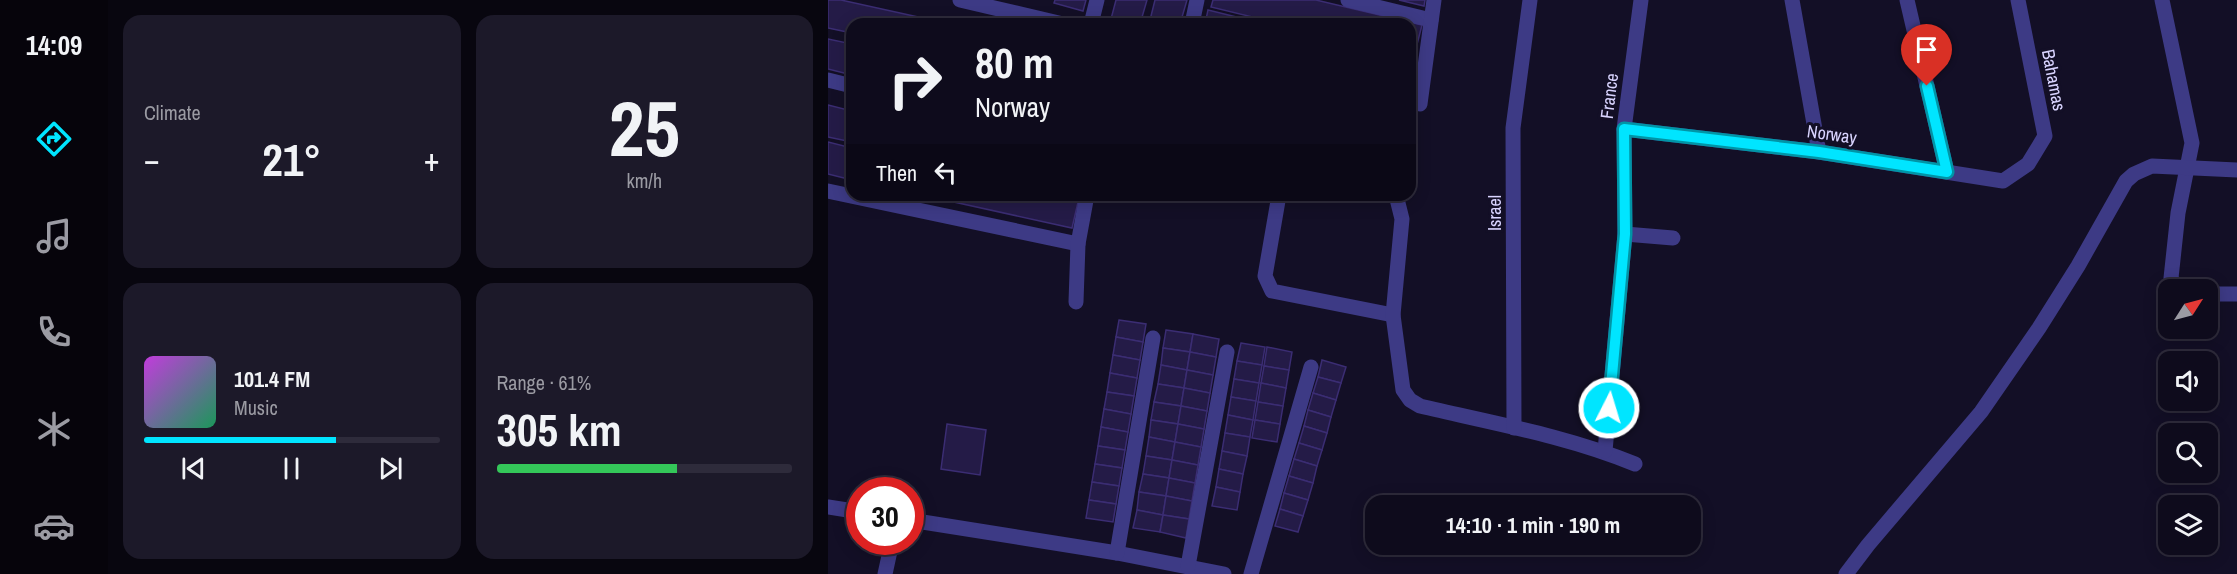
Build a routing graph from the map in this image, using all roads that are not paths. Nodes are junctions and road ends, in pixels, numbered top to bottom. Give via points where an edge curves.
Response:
1 (960, 0) edge
2 (1097, 0) edge
3 (1197, 0) edge
4 (1348, 0) edge
5 (1434, 0) edge
6 (1530, 0) edge
7 (1641, 0) edge
8 (1792, 0) edge
9 (1907, 0) edge
10 (2018, 0) edge
11 (2162, 0) edge
12 (995, 4) edge
13 (1043, 18) edge
14 (1092, 18) edge
15 (1193, 18) edge
16 (1431, 20) junction
17 (828, 80) edge
18 (846, 84) edge
19 (1416, 98) edge
20 (1624, 129) junction
21 (1819, 152) junction
22 (2028, 164) joint
23 (2188, 167) junction
24 (2237, 170) edge
25 (1947, 172) junction
26 (828, 191) edge
27 (846, 195) edge
28 (875, 201) edge
29 (1086, 201) edge
30 (1278, 201) edge
31 (1398, 201) edge
32 (1625, 234) junction
33 (1673, 238) dead end
34 (1078, 244) junction
35 (2172, 279) edge
36 (2218, 294) edge
37 (2237, 294) edge
38 (1076, 302) dead end
39 (1393, 315) junction
40 (1153, 338) dead end
41 (1227, 352) dead end
42 (1311, 367) dead end
43 (1514, 428) junction
44 (1605, 452) junction
45 (1635, 464) dead end
46 (828, 507) edge
47 (846, 510) edge
48 (924, 522) edge
49 (1117, 553) junction
50 (889, 555) edge
51 (1188, 566) junction
52 (885, 574) edge
53 (1224, 574) edge
54 (1251, 574) edge
55 (1846, 574) edge

1 - 12 street
2 - 14 street
3 - 15 street
4 - 16 street
5 - 16 street
6 - 43 street, Israel via 1513,128
7 - 20 street, France
8 - 21 street
9 - 25 street
10 - 22 street, Bahamas via 2045,136
11 - 23 street via 2189,122 2192,143
12 - 13 street
16 - 19 street
17 - 18 street
20 - 21 street, Norway
20 - 32 street, France
21 - 25 street, Norway
22 - 25 street, Norway via 2003,181
23 - 24 street
23 - 35 street via 2178,213
23 - 55 street via 2152,166 2126,181 2078,266 1981,412
26 - 27 street
28 - 34 street
29 - 34 street
30 - 39 street via 1265,276 1272,291
31 - 39 street via 1402,219
32 - 33 street
32 - 44 street, France
34 - 38 street
36 - 37 street
39 - 43 street via 1403,390 1410,400 1420,406
40 - 49 street
41 - 51 street
42 - 54 street
43 - 44 street
44 - 45 street
46 - 47 street
48 - 49 street
49 - 51 street
50 - 52 street
51 - 53 street

